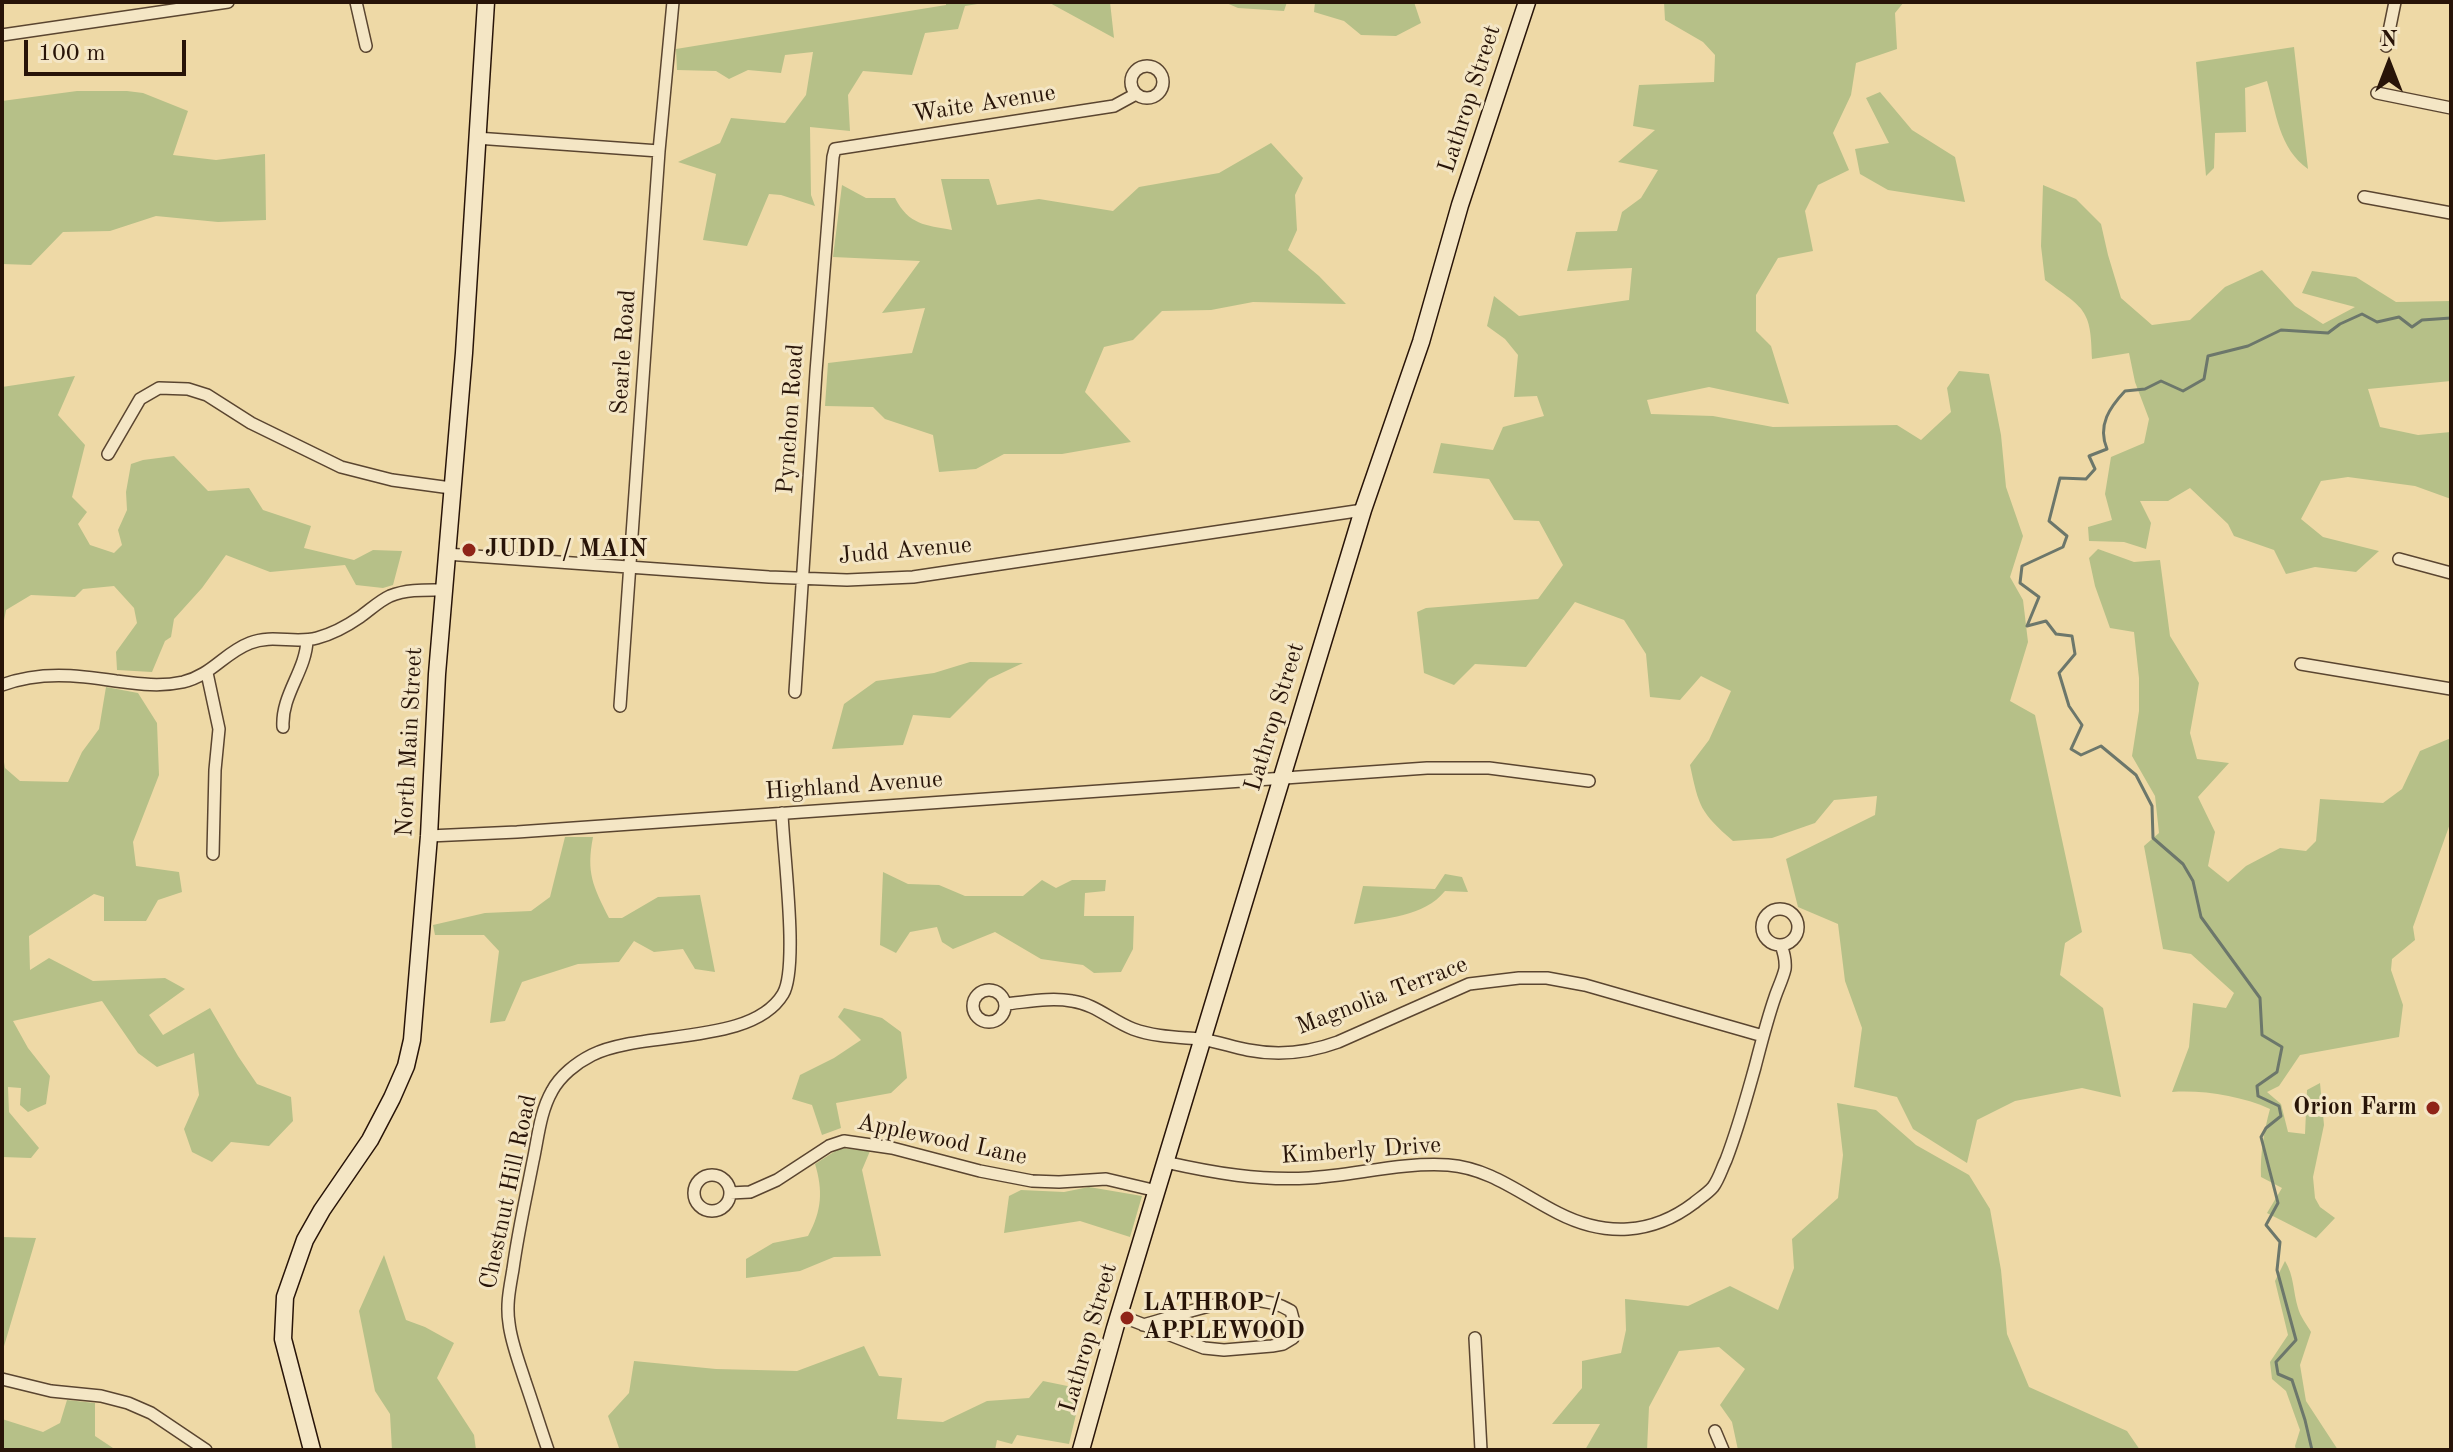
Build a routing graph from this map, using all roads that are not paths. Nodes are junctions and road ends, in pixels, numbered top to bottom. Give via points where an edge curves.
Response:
1 (228, 2) edge
2 (356, 2) edge
3 (486, 2) edge
4 (673, 2) edge
5 (1527, 2) edge
6 (2395, 2) edge
7 (2, 35) edge
8 (366, 46) dead end
9 (2386, 46) dead end
10 (2377, 93) dead end
11 (1136, 94) dead end
12 (2451, 108) edge
13 (476, 138) junction
14 (835, 149) joint
15 (659, 151) junction
16 (2364, 197) dead end
17 (2451, 213) edge
18 (108, 454) dead end
19 (451, 488) junction
20 (1363, 510) junction
21 (446, 554) junction
22 (2399, 559) dead end
23 (631, 567) junction
24 (2451, 573) edge
25 (803, 579) junction
26 (444, 590) junction
27 (307, 640) junction
28 (2301, 664) dead end
29 (207, 673) junction
30 (2, 685) edge
31 (2451, 689) edge
32 (795, 692) dead end
33 (620, 706) dead end
34 (283, 727) dead end
35 (1281, 778) junction
36 (1589, 781) dead end
37 (782, 813) junction
38 (429, 836) junction
39 (213, 854) dead end
40 (1781, 945) dead end
41 (1005, 1004) dead end
42 (1763, 1036) junction
43 (1203, 1039) junction
44 (1165, 1162) junction
45 (1157, 1191) junction
46 (730, 1193) dead end
47 (1121, 1316) junction
48 (1143, 1325) junction
49 (1475, 1338) dead end
50 (2, 1379) edge
51 (1715, 1431) dead end
52 (206, 1450) edge
53 (312, 1450) edge
54 (548, 1450) edge
55 (1081, 1450) edge
56 (1481, 1450) edge
57 (1723, 1450) edge

1 - 7 street
2 - 8 street
3 - 13 street, North Main Street
4 - 15 street, Searle Road
5 - 20 street, Lathrop Street
6 - 9 street
10 - 12 street
11 - 14 street, Waite Avenue via 1114,106
13 - 15 street
13 - 19 street, North Main Street
14 - 25 street, Pynchon Road
15 - 23 street, Searle Road
16 - 17 street
18 - 19 street via 140,399 159,388 188,389 341,467
19 - 21 street, North Main Street
20 - 25 street, Judd Avenue via 913,577
20 - 35 street, Lathrop Street
21 - 23 street, Judd Avenue
21 - 26 street, North Main Street
22 - 24 street
23 - 25 street, Judd Avenue
23 - 33 street, Searle Road
25 - 32 street, Pynchon Road
26 - 27 street via 395,594 344,627
26 - 38 street, North Main Street
27 - 29 street via 252,642
27 - 34 street
28 - 31 street
29 - 30 street via 159,685 60,675
29 - 39 street via 219,729
35 - 36 street, Highland Avenue via 1460,767
35 - 37 street, Highland Avenue
35 - 43 street, Lathrop Street
37 - 38 street, Highland Avenue
37 - 54 street, Chestnut Hill Road via 791,951 783,995 753,1020 594,1054 561,1078 543,1112 508,1308 516,1354
38 - 53 street, North Main Street via 417,999 406,1066 370,1140 305,1240 285,1297 283,1339
40 - 42 street, Kimberly Drive via 1785,970
41 - 43 street, Magnolia Terrace via 1071,1000 1144,1032
42 - 43 street, Magnolia Terrace via 1585,985 1519,978 1451,990 1317,1050 1250,1051
42 - 44 street, Kimberly Drive via 1739,1128 1713,1187 1675,1217 1638,1228 1581,1224 1464,1167 1426,1164 1266,1179
43 - 44 street, Lathrop Street
44 - 45 street, Lathrop Street
45 - 46 street, Applewood Lane via 1106,1179 1032,1181 844,1141 777,1180 750,1192
45 - 47 street, Lathrop Street
47 - 48 street
47 - 55 street, Lathrop Street
48 - 48 street via 1210,1305 1270,1301 1291,1311 1295,1326 1290,1340 1224,1350
49 - 56 street
50 - 52 street via 128,1403
51 - 57 street

